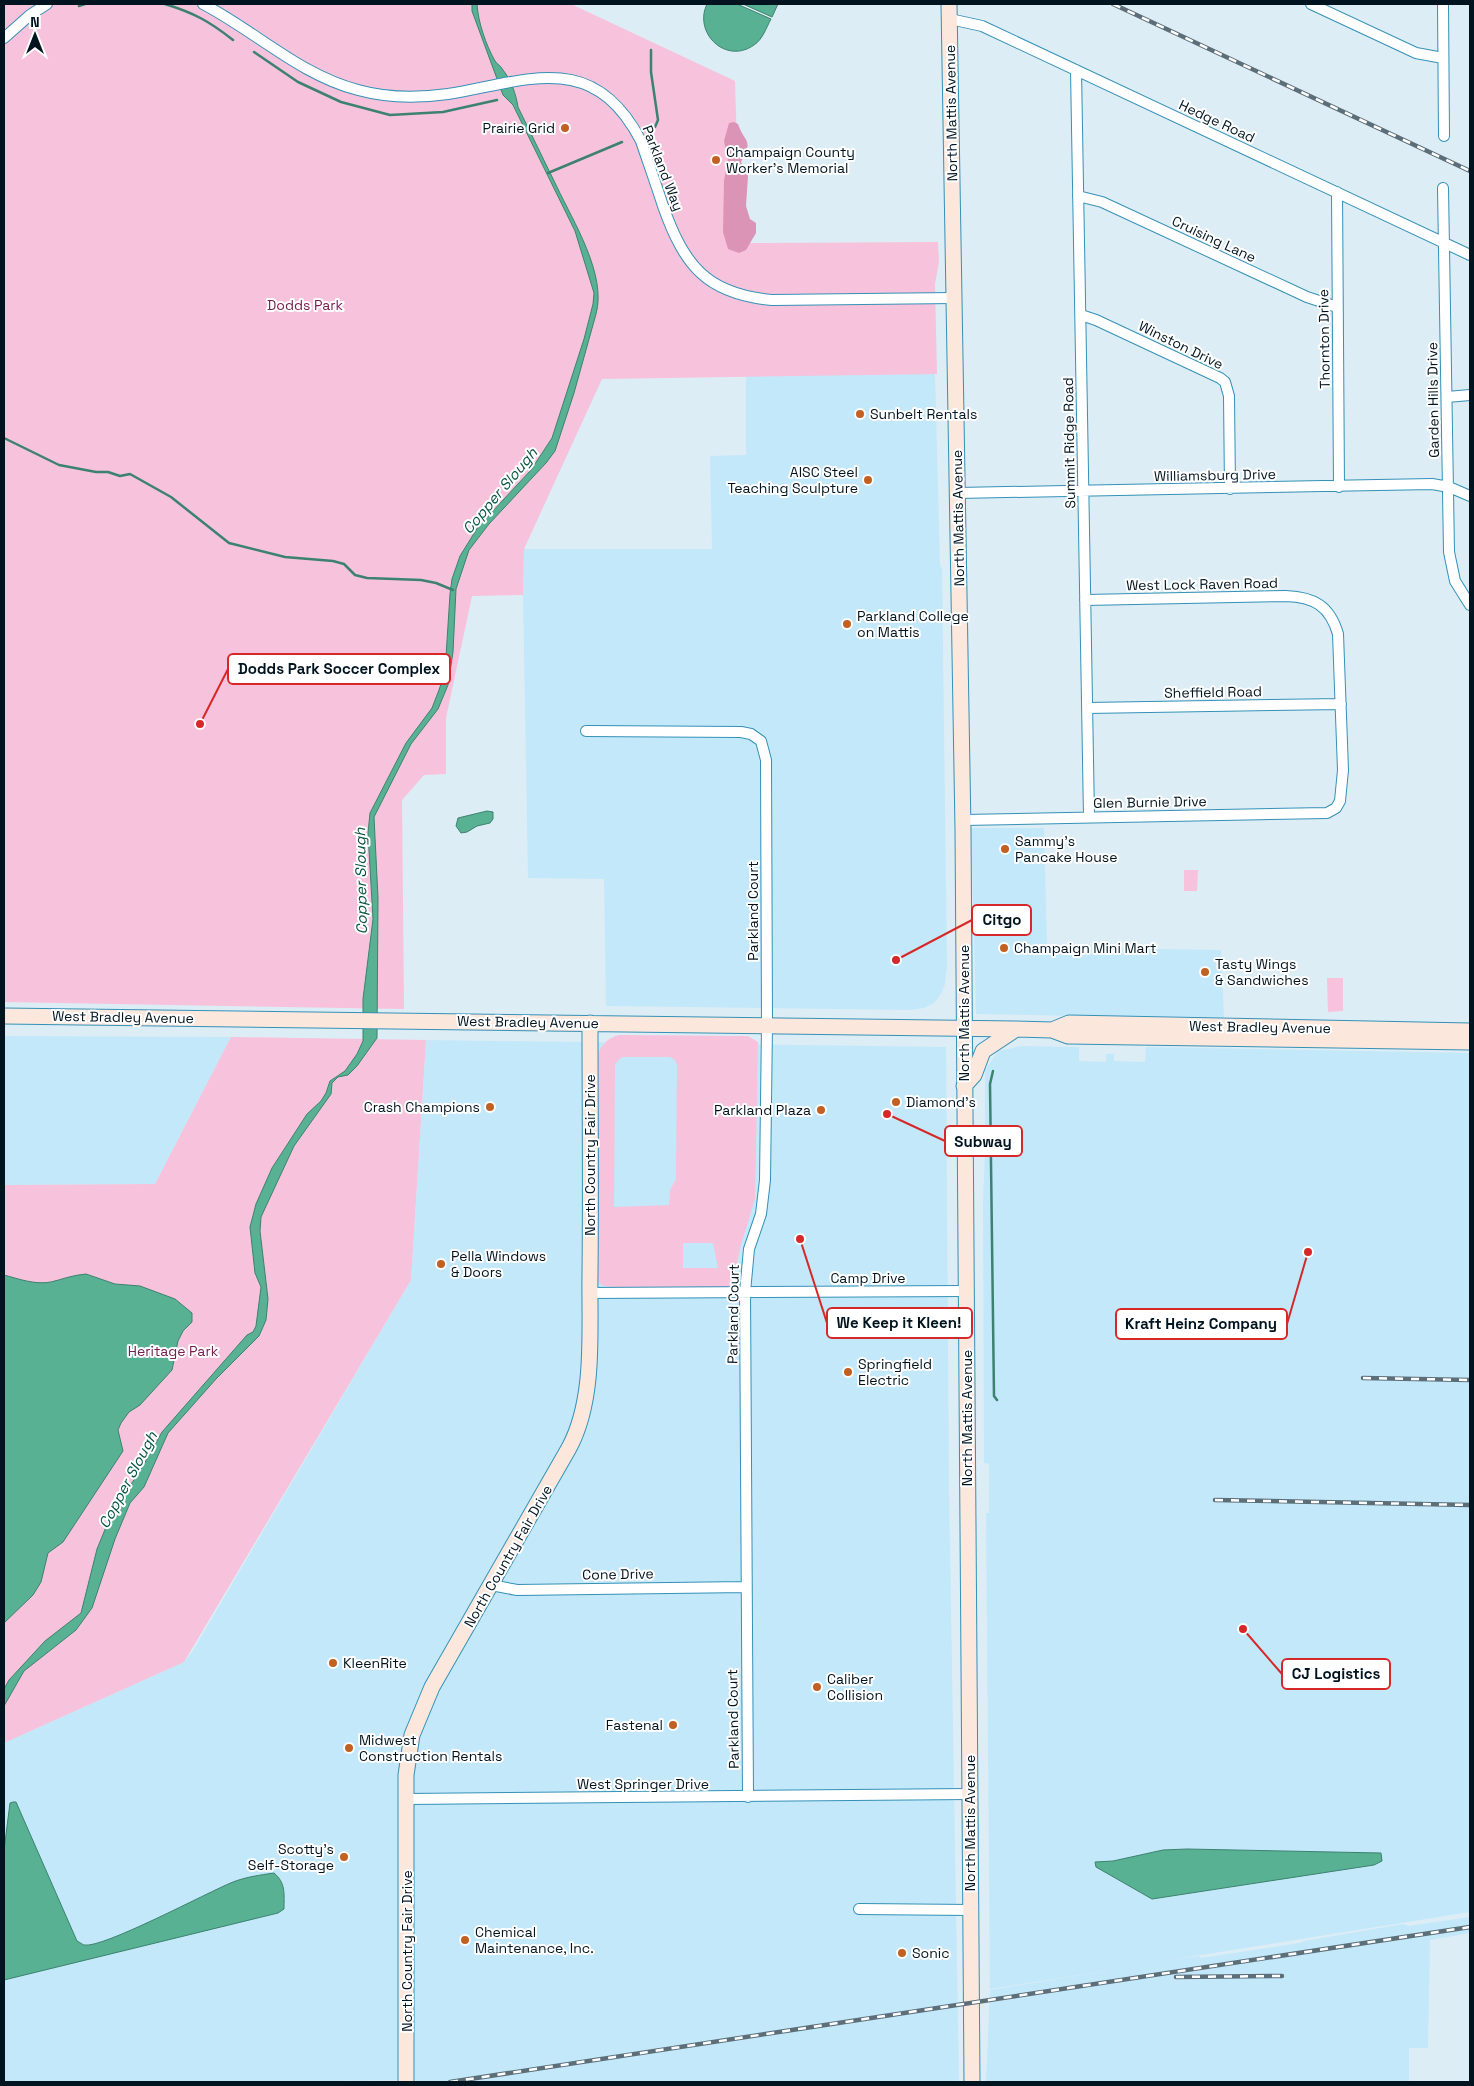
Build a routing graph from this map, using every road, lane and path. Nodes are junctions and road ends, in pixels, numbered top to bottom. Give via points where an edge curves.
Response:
1 (47, 4) edge
2 (203, 4) edge
3 (1311, 4) edge
4 (1443, 4) edge
5 (949, 11) edge
6 (4, 38) edge
7 (1443, 58) junction
8 (1076, 70) junction
9 (1444, 136) dead end
10 (1443, 188) dead end
11 (1337, 192) junction
12 (1078, 196) junction
13 (1444, 242) junction
14 (1470, 255) edge
15 (954, 298) junction
16 (1338, 307) junction
17 (1081, 315) junction
18 (1470, 395) edge
19 (1447, 397) junction
20 (1339, 487) junction
21 (1448, 488) junction
22 (1230, 489) junction
23 (1083, 490) junction
24 (958, 493) junction
25 (1470, 496) edge
26 (1085, 600) junction
27 (1470, 605) edge
28 (1340, 704) junction
29 (1087, 708) junction
30 (586, 731) dead end
31 (1088, 817) junction
32 (963, 820) junction
33 (4, 1016) edge
34 (590, 1023) junction
35 (767, 1025) junction
36 (964, 1028) junction
37 (1016, 1029) junction
38 (1052, 1030) junction
39 (1470, 1031) edge
40 (1470, 1042) edge
41 (964, 1086) junction
42 (966, 1291) junction
43 (745, 1292) junction
44 (589, 1293) junction
45 (492, 1585) junction
46 (746, 1587) junction
47 (970, 1794) junction
48 (748, 1797) junction
49 (406, 1799) junction
50 (859, 1909) dead end
51 (971, 1910) junction
52 (406, 2082) edge
53 (972, 2082) edge

1 - 6 street via 30,14
2 - 15 street, Parkland Way via 303,67 359,91 406,97 428,96 541,77 569,80 599,92 619,108 641,141 670,226 685,257 702,275 728,291 772,300
3 - 7 street via 1416,53
4 - 7 street
5 - 8 street, Hedge Road
5 - 15 main road, North Mattis Avenue
7 - 9 street
8 - 11 street, Hedge Road
8 - 12 street, Summit Ridge Road
10 - 13 street, Garden Hills Drive
11 - 13 street, Hedge Road
11 - 16 street, Thornton Drive
12 - 16 street, Cruising Lane via 1102,202 1307,297
12 - 17 street, Summit Ridge Road
13 - 14 street, Hedge Road
13 - 19 street, Garden Hills Drive
15 - 24 main road, North Mattis Avenue
16 - 20 street, Thornton Drive
17 - 22 street, Winston Drive via 1225,382 1229,396
17 - 23 street, Summit Ridge Road
18 - 19 street
19 - 21 street, Garden Hills Drive
20 - 21 street, Williamsburg Drive via 1432,484
20 - 22 street, Williamsburg Drive
21 - 25 street, Williamsburg Drive
21 - 27 street, Garden Hills Drive via 1451,568
22 - 23 street, Williamsburg Drive
23 - 24 street, Williamsburg Drive
23 - 26 street, Summit Ridge Road
24 - 32 main road, North Mattis Avenue
26 - 28 street, West Lock Raven Road via 1286,596 1309,599 1331,616 1338,634
26 - 29 street, Summit Ridge Road
28 - 29 street, Sheffield Road
28 - 31 street, Glen Burnie Drive via 1343,770 1340,801 1327,813
29 - 31 street, Summit Ridge Road
30 - 35 street, Parkland Court via 741,732 761,741 766,760
31 - 32 street, Glen Burnie Drive
32 - 36 main road, North Mattis Avenue
33 - 34 main road, West Bradley Avenue
34 - 35 main road, West Bradley Avenue
34 - 44 main road, North Country Fair Drive
35 - 36 main road, West Bradley Avenue
35 - 43 street, Parkland Court via 763,1200 749,1249
36 - 37 main road, West Bradley Avenue
36 - 41 main road, North Mattis Avenue
37 - 38 main road, West Bradley Avenue
37 - 41 main road via 983,1051 974,1075
38 - 39 main road, West Bradley Avenue via 1069,1023
38 - 40 main road, West Bradley Avenue via 1068,1036
41 - 42 main road, North Mattis Avenue
42 - 43 street, Camp Drive
42 - 47 main road, North Mattis Avenue
43 - 44 street, Camp Drive
43 - 46 street, Parkland Court
44 - 45 main road, North Country Fair Drive via 588,1384 578,1428 553,1479
45 - 46 street, Cone Drive via 517,1590
45 - 49 main road, North Country Fair Drive via 421,1711 409,1751
46 - 48 street, Parkland Court
47 - 48 street, West Springer Drive
47 - 51 main road, North Mattis Avenue
48 - 49 street, West Springer Drive
49 - 52 main road, North Country Fair Drive
50 - 51 street
51 - 53 main road, North Mattis Avenue

